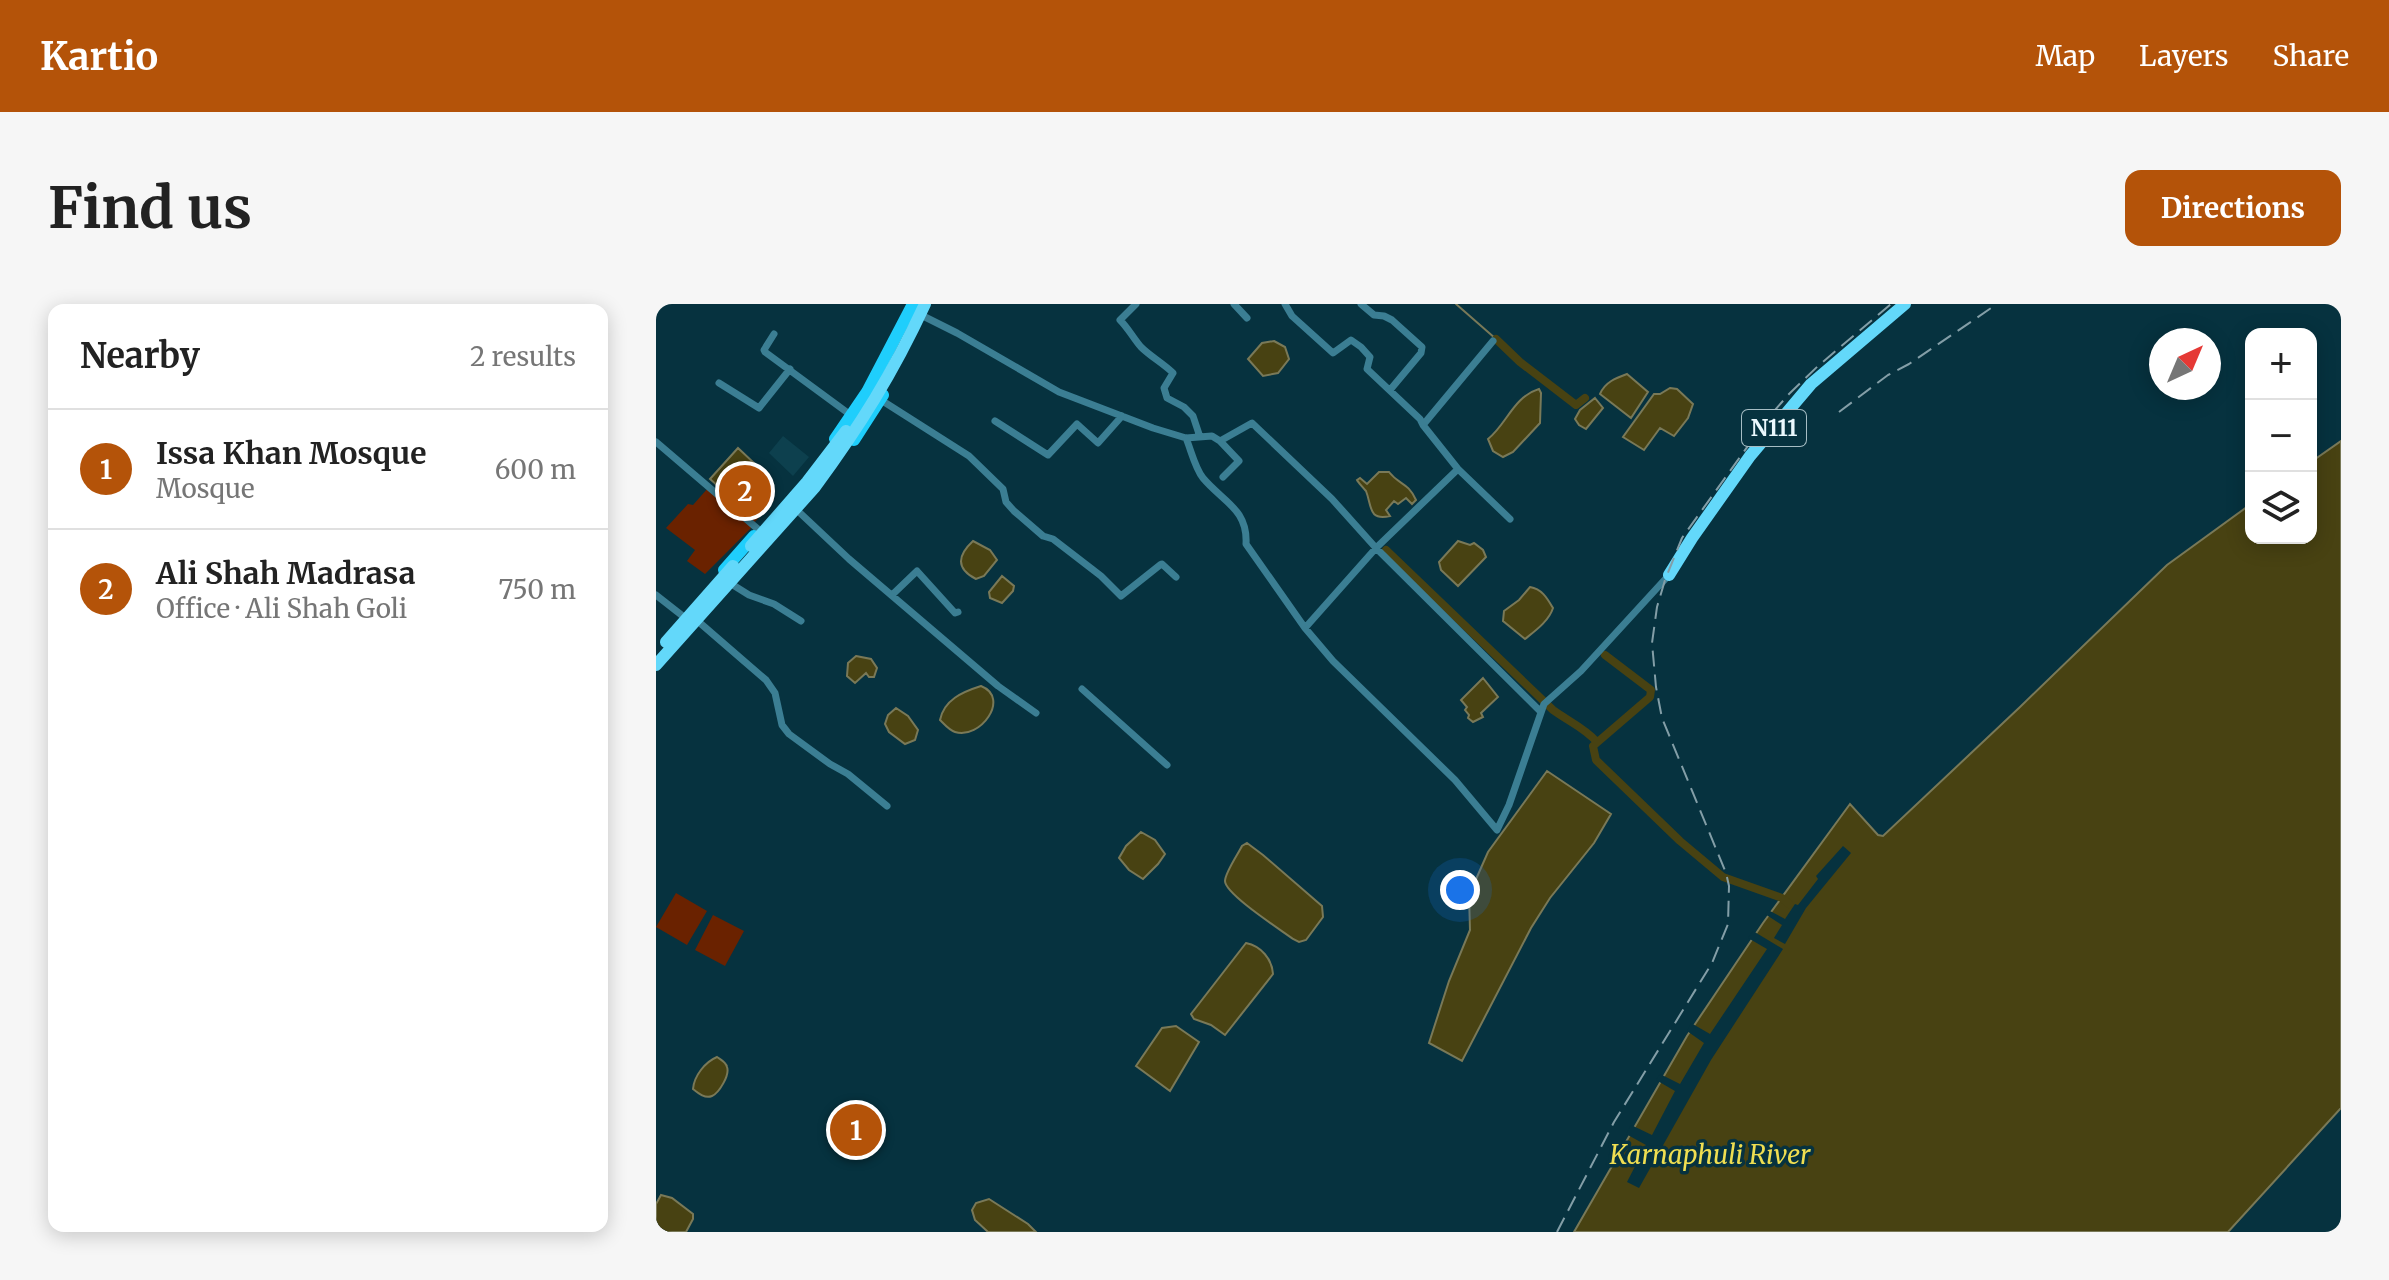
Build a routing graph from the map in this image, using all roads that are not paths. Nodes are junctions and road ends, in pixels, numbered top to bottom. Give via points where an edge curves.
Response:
1 (1136, 304) edge
2 (1234, 304) edge
3 (1285, 304) edge
4 (1361, 304) edge
5 (1905, 304) edge
6 (913, 306) edge
7 (927, 308) edge
8 (1247, 318) dead end
9 (774, 334) dead end
10 (1493, 341) dead end
11 (790, 369) junction
12 (719, 383) dead end
13 (1390, 390) junction
14 (881, 400) junction
15 (852, 416) junction
16 (1122, 416) junction
17 (995, 421) dead end
18 (1423, 425) junction
19 (1200, 437) junction
20 (1186, 438) junction
21 (1220, 441) junction
22 (656, 442) edge
23 (1458, 469) junction
24 (1223, 477) dead end
25 (799, 512) junction
26 (1510, 519) dead end
27 (759, 530) junction
28 (1376, 548) junction
29 (1669, 575) joint
30 (1176, 577) dead end
31 (733, 585) junction
32 (656, 595) edge
33 (892, 595) junction
34 (958, 612) dead end
35 (684, 617) junction
36 (801, 621) dead end
37 (700, 623) junction
38 (1305, 628) junction
39 (656, 651) edge
40 (656, 667) edge
41 (1082, 689) dead end
42 (1544, 705) junction
43 (1036, 713) dead end
44 (1167, 765) dead end
45 (887, 806) dead end

1 - 19 street via 1120,320 1141,347 1173,373 1164,388 1167,398 1193,416
2 - 8 street
3 - 13 street via 1333,353 1351,340 1361,347 1370,357 1367,369
4 - 13 street via 1392,320 1422,347
5 - 29 highway, N111 via 1811,384 1741,469
6 - 7 street
6 - 15 main road
6 - 39 highway, bridge via 894,353 854,420 807,482
7 - 14 main road
7 - 16 street via 957,333 1059,392
7 - 40 highway, bridge via 881,390 815,487
9 - 11 street via 765,351
10 - 18 street
11 - 12 street via 759,408
11 - 15 street
13 - 18 street
14 - 25 main road
14 - 30 street via 969,456 1003,489 1014,511 1121,596 1162,564
15 - 27 main road
16 - 17 street via 1098,443 1077,424 1048,455
16 - 20 street
18 - 23 street
19 - 20 street
19 - 21 street
20 - 38 street via 1201,476 1241,516 1246,544
21 - 24 street via 1239,461
21 - 28 street via 1252,423
22 - 27 street
23 - 26 street
23 - 28 street
25 - 31 main road
25 - 33 street
27 - 35 main road
28 - 38 street
28 - 42 street
29 - 42 street
31 - 36 street
31 - 37 main road
32 - 35 street
33 - 34 street via 917,571
33 - 43 street
35 - 39 main road
37 - 40 main road
37 - 45 street via 766,680 789,734
38 - 42 street via 1455,780 1497,830
41 - 44 street

